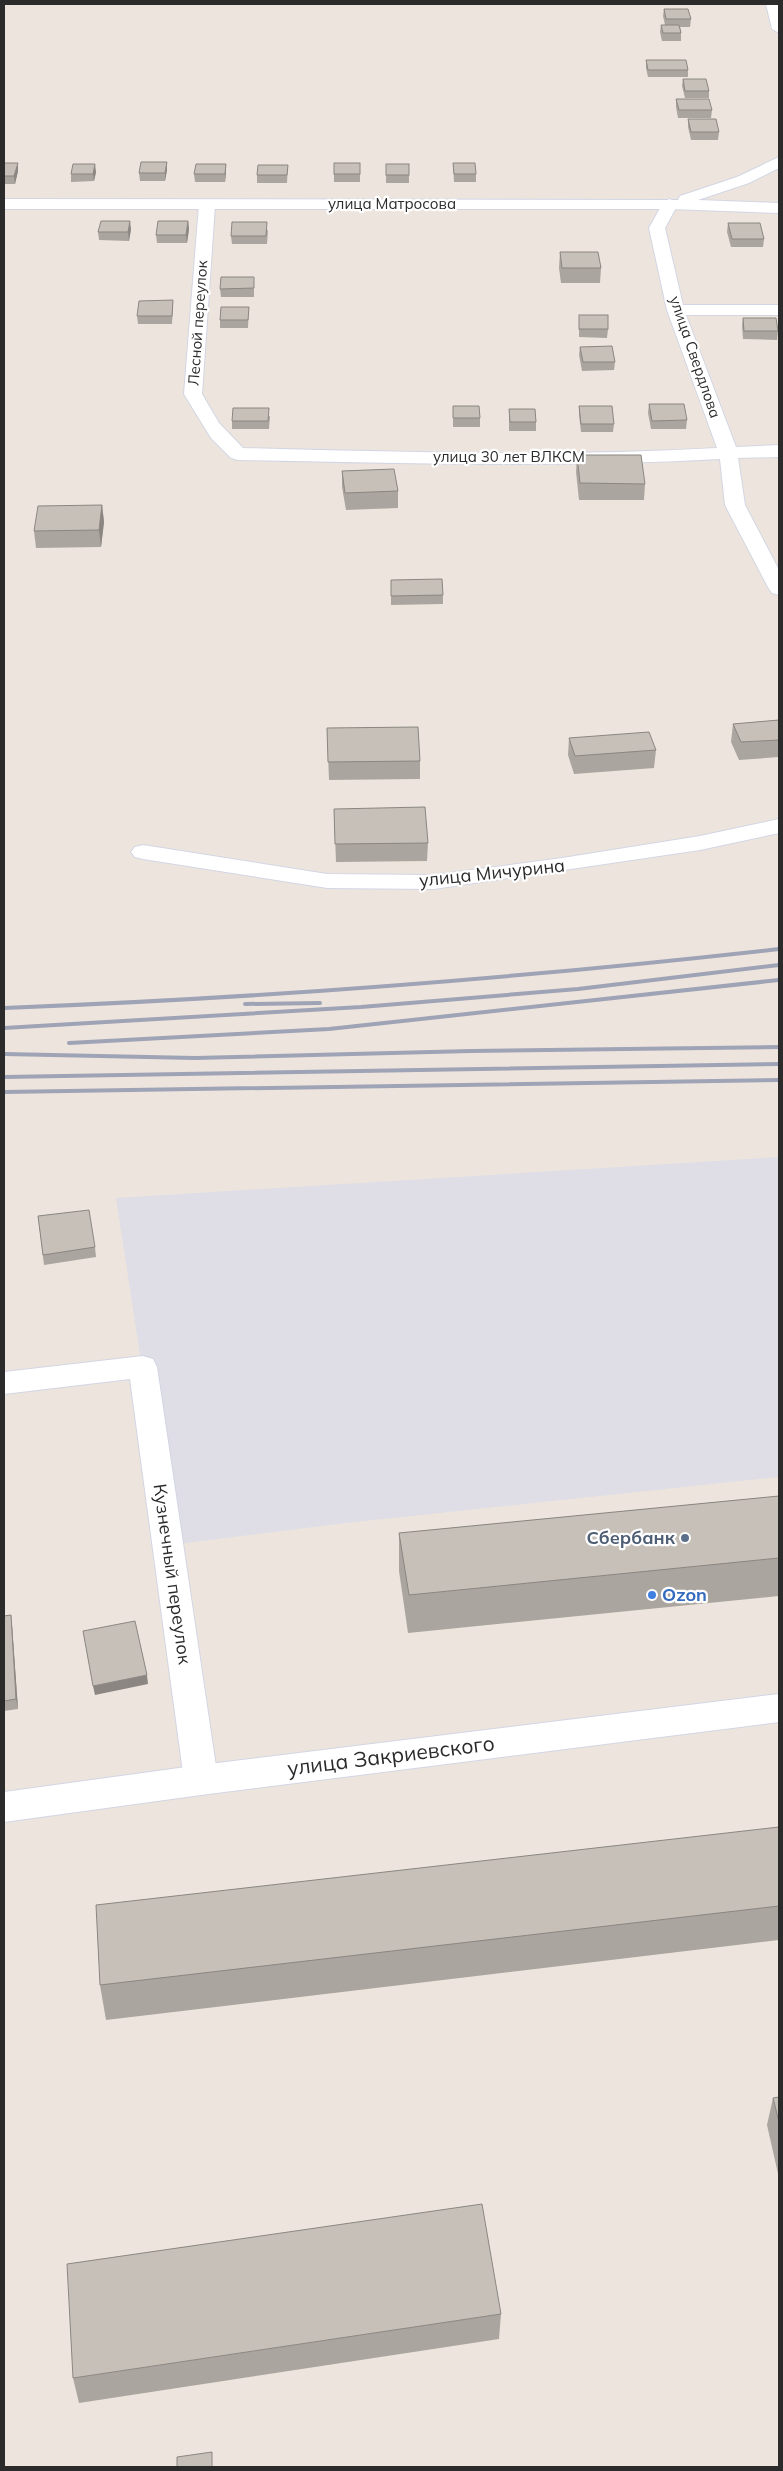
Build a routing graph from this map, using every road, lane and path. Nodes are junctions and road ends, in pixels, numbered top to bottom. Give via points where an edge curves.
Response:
1 (773, 4) edge
2 (779, 29) edge
3 (779, 162) edge
4 (4, 204) edge
5 (670, 204) junction
6 (207, 205) junction
7 (779, 208) edge
8 (676, 310) junction
9 (779, 310) edge
10 (728, 451) junction
11 (779, 451) edge
12 (238, 454) joint
13 (779, 589) edge
14 (779, 826) edge
15 (143, 852) dead end
16 (4, 1383) edge
17 (779, 1708) edge
18 (201, 1780) junction
19 (4, 1807) edge

1 - 2 street
3 - 5 street via 743,180
4 - 6 street, улица Матросова
5 - 6 street, улица Матросова
5 - 7 street, улица Матросова
5 - 8 street, улица Свердлова via 657,228
6 - 12 street, Лесной переулок via 192,394 206,422
8 - 9 street
8 - 10 street, улица Свердлова
10 - 11 street, улица 30 лет ВЛКСМ
10 - 12 street, улица 30 лет ВЛКСМ via 650,457
10 - 13 street, улица Свердлова via 736,505
14 - 15 street, улица Мичурина via 680,846 434,882 327,881
16 - 18 street, Кузнечный переулок via 143,1367
17 - 18 street, улица Закриевского
18 - 19 street, улица Закриевского

